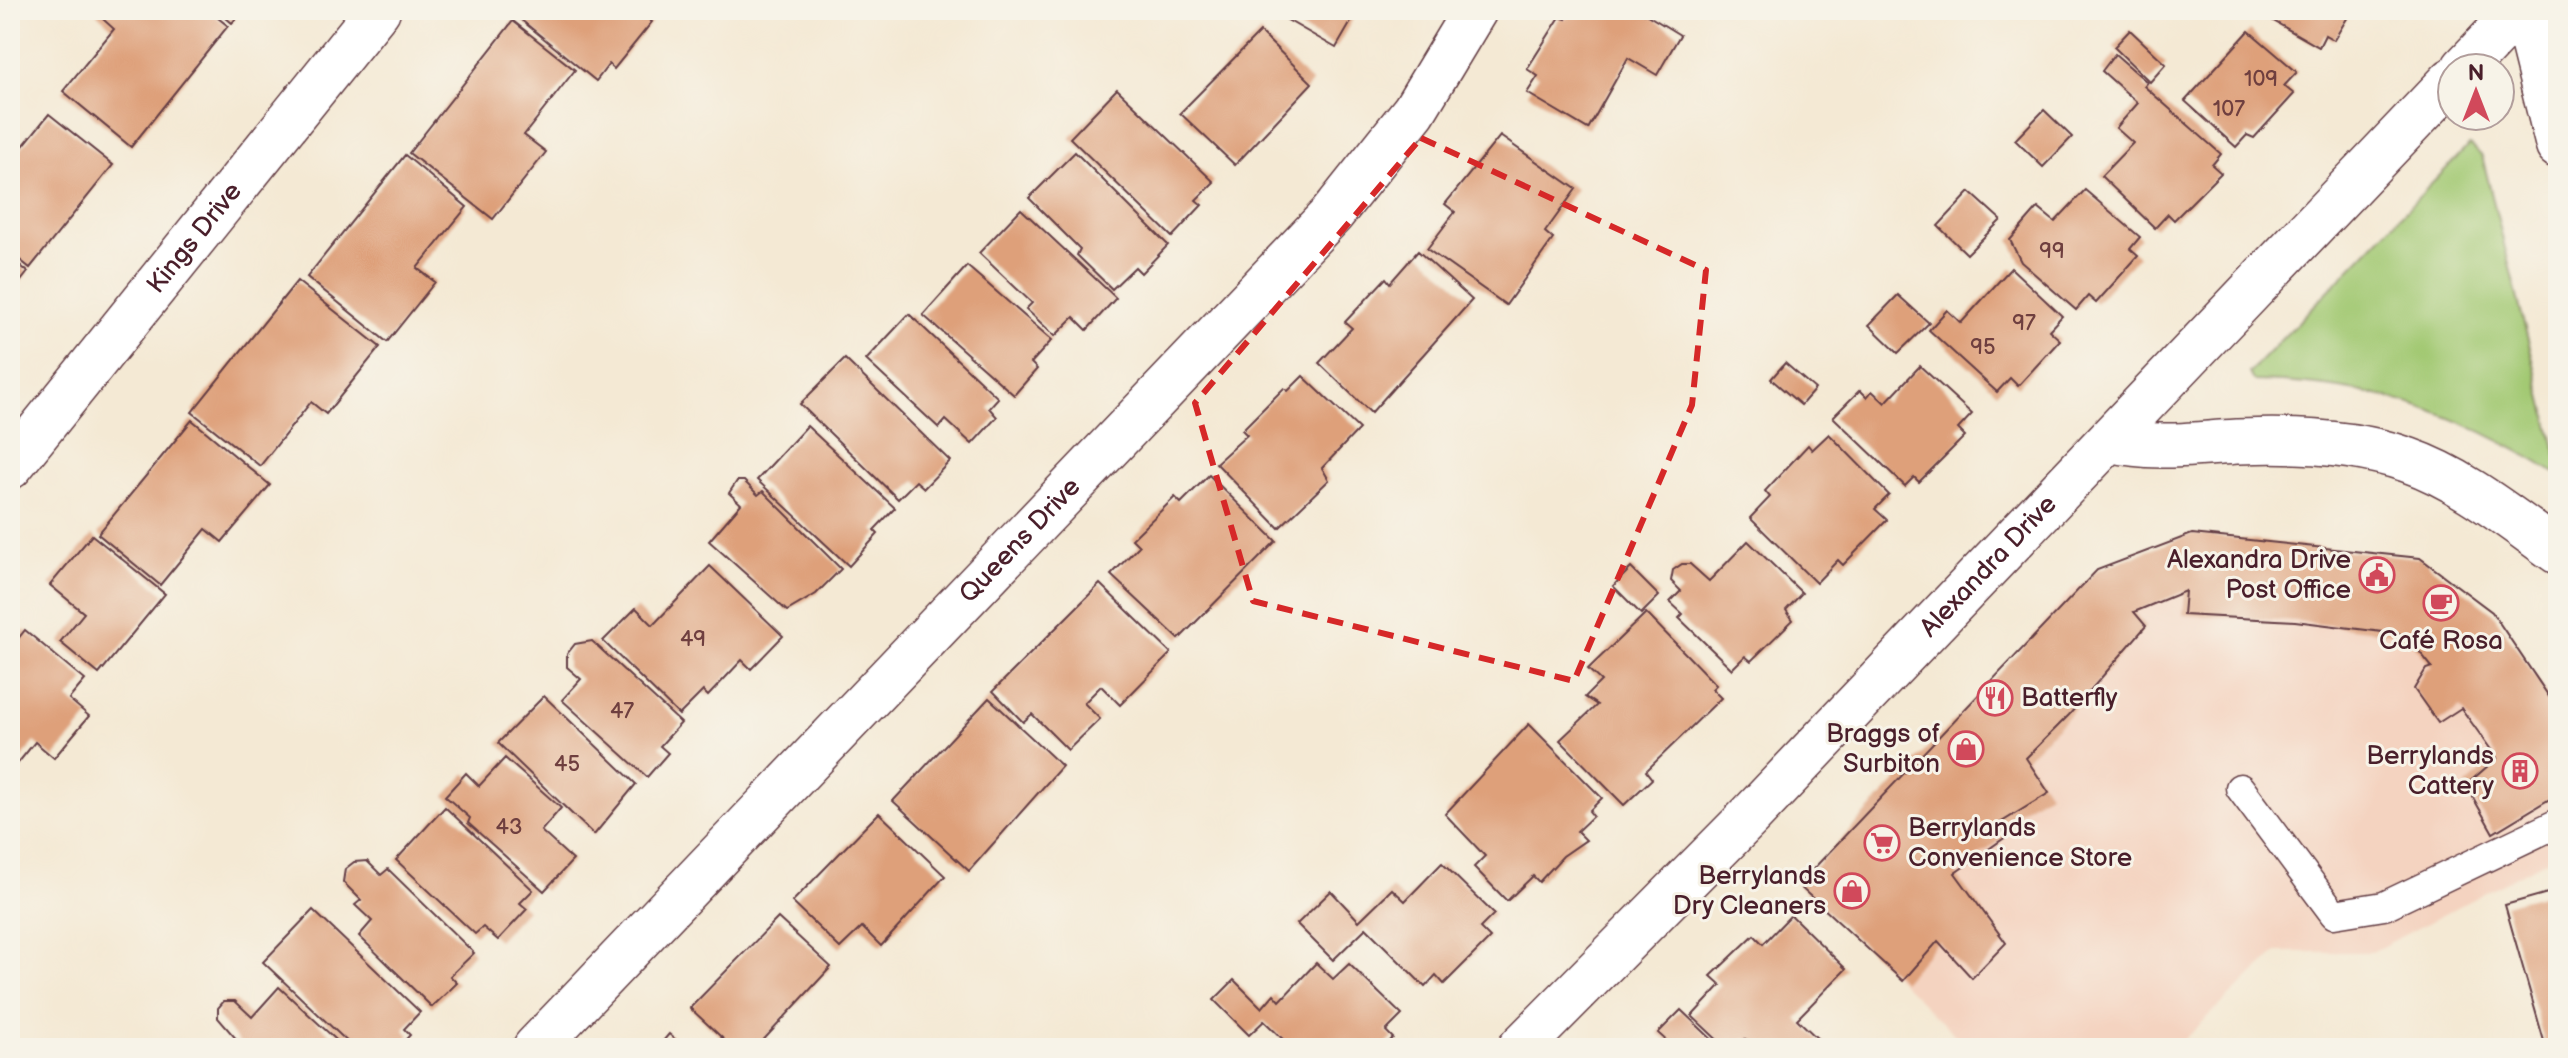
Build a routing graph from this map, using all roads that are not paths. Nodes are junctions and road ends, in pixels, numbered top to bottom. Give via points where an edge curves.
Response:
1 (378, 10) edge
2 (1475, 10) edge
3 (2512, 10) edge
4 (2524, 10) edge
5 (2479, 52) edge
6 (2436, 97) edge
7 (2558, 146) edge
8 (2112, 440) junction
9 (10, 467) edge
10 (2558, 552) edge
11 (2240, 788) dead end
12 (2558, 823) edge
13 (535, 1048) edge
14 (1520, 1048) edge

1 - 9 street, Kings Drive
2 - 13 street, Queens Drive via 1414,111 1332,214
3 - 5 street
4 - 7 street
6 - 8 street, Alexandra Drive
8 - 10 street via 2142,447 2258,441 2346,445 2408,460 2472,491
8 - 14 street, Alexandra Drive
11 - 12 lane via 2334,914 2384,906

